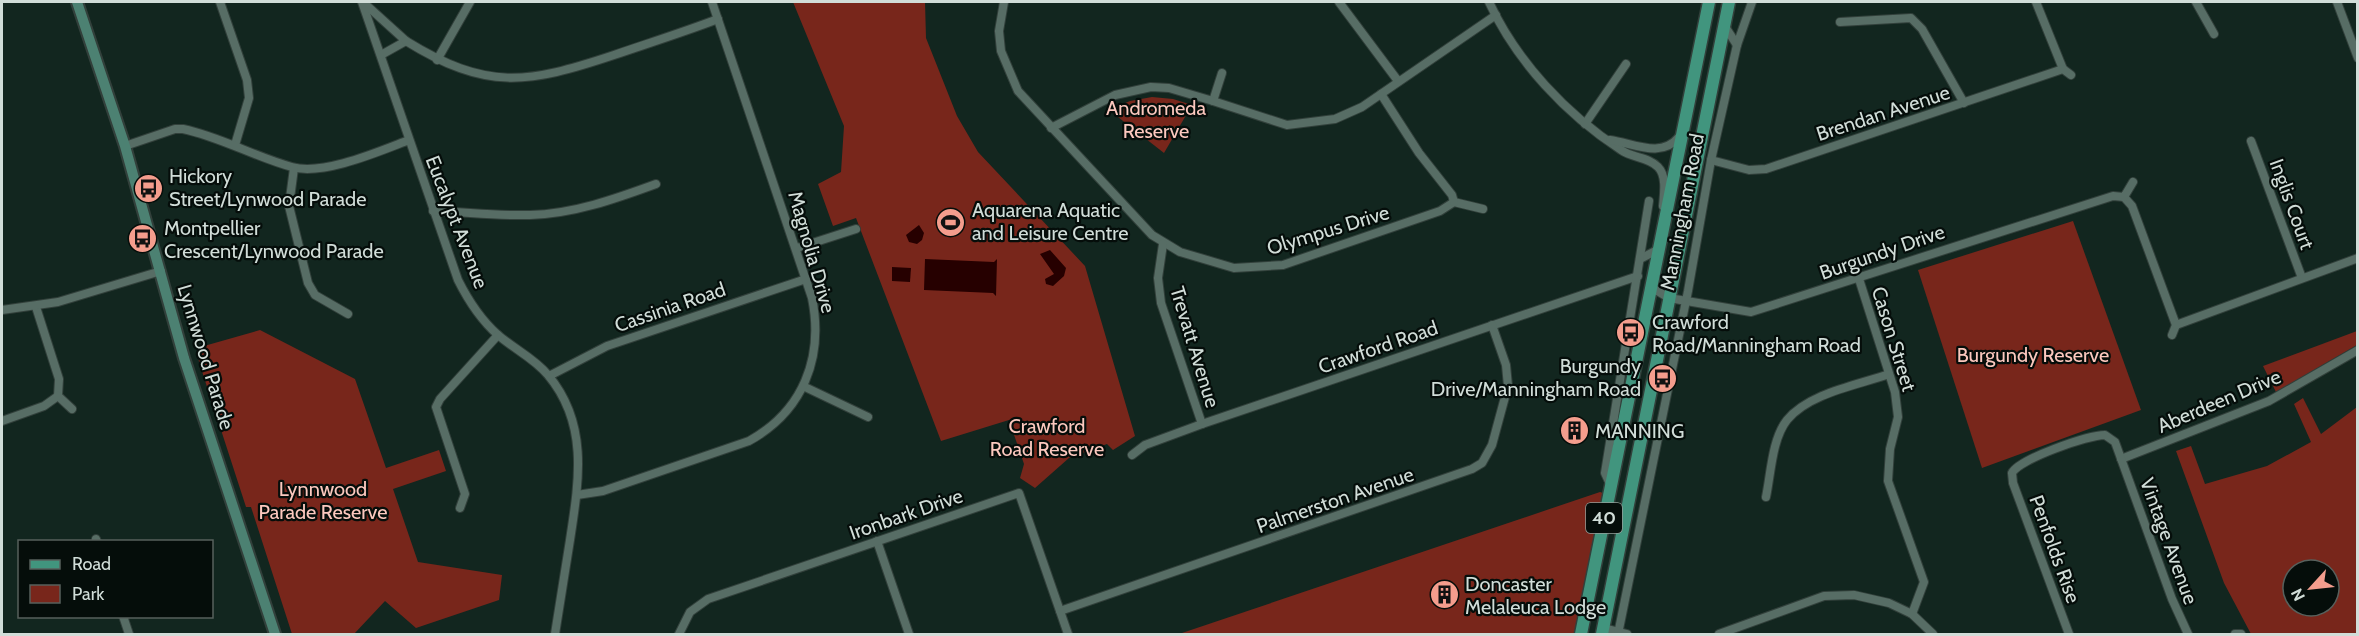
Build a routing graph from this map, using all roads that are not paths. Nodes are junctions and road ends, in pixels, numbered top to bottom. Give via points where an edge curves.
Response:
1 (76, 2) edge
2 (220, 2) edge
3 (362, 2) edge
4 (470, 2) edge
5 (712, 2) edge
6 (1004, 2) edge
7 (1339, 2) edge
8 (1489, 2) edge
9 (1709, 2) edge
10 (1729, 2) edge
11 (1752, 2) edge
12 (2036, 2) edge
13 (2196, 2) edge
14 (2337, 2) edge
15 (1496, 15) junction
16 (718, 20) junction
17 (1840, 22) dead end
18 (1724, 25) junction
19 (2214, 34) dead end
20 (406, 41) junction
21 (1737, 45) junction
22 (1719, 54) junction
23 (381, 55) junction
24 (2358, 58) edge
25 (437, 60) junction
26 (1626, 64) dead end
27 (2063, 69) junction
28 (1222, 73) dead end
29 (2071, 75) dead end
30 (1398, 81) junction
31 (1381, 94) junction
32 (1213, 100) junction
33 (1964, 103) junction
34 (1585, 124) junction
35 (1051, 128) junction
36 (1682, 134) junction
37 (409, 140) junction
38 (1608, 140) junction
39 (2251, 141) dead end
40 (236, 145) junction
41 (124, 146) junction
42 (1711, 160) junction
43 (294, 168) junction
44 (1675, 169) junction
45 (1695, 174) junction
46 (2133, 182) dead end
47 (656, 184) dead end
48 (2124, 197) junction
49 (1649, 201) dead end
50 (1454, 202) junction
51 (1483, 209) dead end
52 (433, 211) junction
53 (1663, 227) junction
54 (856, 229) dead end
55 (1163, 244) junction
56 (796, 248) junction
57 (1659, 249) junction
58 (2358, 258) edge
59 (1640, 259) junction
60 (161, 271) junction
61 (1638, 276) junction
62 (2302, 278) junction
63 (806, 279) junction
64 (1859, 279) junction
65 (1651, 287) junction
66 (1669, 298) junction
67 (1686, 301) junction
68 (36, 307) junction
69 (2, 310) edge
70 (348, 315) dead end
71 (1492, 325) junction
72 (2176, 325) junction
73 (498, 335) junction
74 (2172, 335) dead end
75 (2358, 350) edge
76 (1889, 374) junction
77 (549, 376) junction
78 (805, 387) junction
79 (58, 396) junction
80 (72, 409) dead end
81 (868, 417) dead end
82 (2, 421) edge
83 (1202, 424) junction
84 (1132, 455) dead end
85 (2121, 459) junction
86 (2012, 473) joint
87 (1611, 486) junction
88 (577, 495) junction
89 (1766, 497) dead end
90 (460, 508) dead end
91 (877, 541) junction
92 (1060, 611) junction
93 (1912, 614) junction
94 (124, 618) edge
95 (1582, 629) edge
96 (1603, 631) edge
97 (1739, 631) edge
98 (1618, 633) edge
99 (129, 634) edge
100 (275, 634) edge
101 (555, 634) edge
102 (679, 634) edge
103 (909, 634) edge
104 (1068, 634) edge
105 (1627, 634) edge
106 (1719, 634) edge
107 (1933, 634) edge
108 (2069, 634) edge
109 (2188, 634) edge
110 (2235, 634) edge
111 (2241, 634) edge

1 - 41 main road, Lynnwood Parade
2 - 40 street via 248,89
3 - 20 street
3 - 23 street, Eucalypt Avenue
4 - 25 street
5 - 16 street, Magnolia Drive
6 - 35 street, Olympus Drive via 999,32 1005,65 1018,91
7 - 30 street
8 - 15 street
9 - 36 main road, Manningham Road / 40
10 - 18 main road, Manningham Road / 40
11 - 21 street, Manningham Road
12 - 27 street
13 - 19 street
14 - 24 street
15 - 30 street
15 - 34 street via 1530,68
16 - 25 street via 540,77 516,79 475,74
16 - 56 street, Magnolia Drive
17 - 33 street via 1911,18 1922,29
18 - 21 street
18 - 22 main road, Manningham Road / 40
20 - 23 street
20 - 25 street
21 - 22 street
21 - 42 street, Manningham Road
22 - 45 main road, Manningham Road / 40
23 - 37 street, Eucalypt Avenue
26 - 34 street
27 - 29 street
27 - 33 street, Brendan Avenue
28 - 32 street
30 - 31 street
31 - 32 street via 1348,114 1300,124 1276,122
31 - 50 street
32 - 35 street via 1169,88 1133,89
33 - 42 street, Brendan Avenue via 1766,169 1749,170
34 - 38 street
35 - 55 street, Olympus Drive
36 - 38 street via 1665,148 1636,147
36 - 44 main road, Manningham Road / 40
37 - 43 street via 360,158
37 - 52 street, Eucalypt Avenue
38 - 53 street via 1633,157 1657,165 1662,172
39 - 62 street, Inglis Court
40 - 41 street via 191,130 175,129
40 - 43 street
41 - 60 main road, Lynnwood Parade
42 - 67 street, Manningham Road
43 - 70 street via 289,206 308,283 315,295
44 - 45 main road
44 - 53 main road, Manningham Road / 40
45 - 66 main road, Manningham Road / 40
46 - 48 street
47 - 52 street via 556,212
48 - 64 street, Burgundy Drive via 2102,199
48 - 72 street via 2132,206
49 - 59 street, Manningham Road
50 - 51 street
50 - 55 street, Olympus Drive via 1440,211 1299,260 1267,267 1215,265
52 - 73 street, Eucalypt Avenue via 468,300
53 - 57 main road, Manningham Road / 40
54 - 56 street
55 - 83 street, Trevatt Avenue via 1158,278 1161,303
56 - 63 street, Magnolia Drive
57 - 59 street, Manningham Road
57 - 65 main road, Manningham Road / 40
58 - 62 street
59 - 61 street, Manningham Road
60 - 68 street
60 - 100 main road, Lynnwood Parade via 184,358
61 - 71 street, Crawford Road
61 - 87 street, Manningham Road via 1605,473
62 - 72 street
63 - 77 street, Cassinia Road via 607,346
63 - 78 street, Magnolia Drive via 815,312 816,340
64 - 67 street, Burgundy Drive via 1751,312
64 - 76 street, Cason Street
65 - 66 street, Burgundy Drive
65 - 87 main road, Manningham Road / 40
66 - 67 street, Burgundy Drive
66 - 96 main road, Manningham Road / 40
67 - 98 street, Manningham Road
68 - 69 street
68 - 79 street via 59,379
71 - 83 street, Crawford Road
71 - 92 street, Palmerston Avenue via 1506,365 1508,386 1492,446 1482,463
72 - 74 street
73 - 77 street, Eucalypt Avenue via 537,362
73 - 90 street via 436,407 465,494
75 - 85 street, Aberdeen Drive via 2269,401
76 - 89 street via 1820,398 1787,421 1777,442
76 - 93 street, Cason Street via 1899,417 1890,449 1888,481 1924,582
77 - 88 street, Eucalypt Avenue via 564,398 576,432 580,463
78 - 81 street
78 - 88 street, Magnolia Drive via 779,418 748,441 603,491
79 - 80 street
79 - 82 street via 44,406
83 - 84 street, Crawford Road via 1145,445
85 - 86 street, Vintage Avenue via 2115,442 2098,435 2020,464
85 - 109 street, Vintage Avenue
86 - 108 street, Penfolds Rise
87 - 95 main road, Manningham Road / 40
88 - 101 street, Eucalypt Avenue
91 - 92 street, Ironbark Drive via 1019,493
91 - 102 street, Ironbark Drive via 702,603 685,620
91 - 103 street
92 - 104 street, Ironbark Drive
93 - 97 street via 1889,603 1854,595 1824,596
93 - 107 street
94 - 99 street
95 - 96 main road
96 - 98 street
97 - 106 street
98 - 105 street
110 - 111 street

